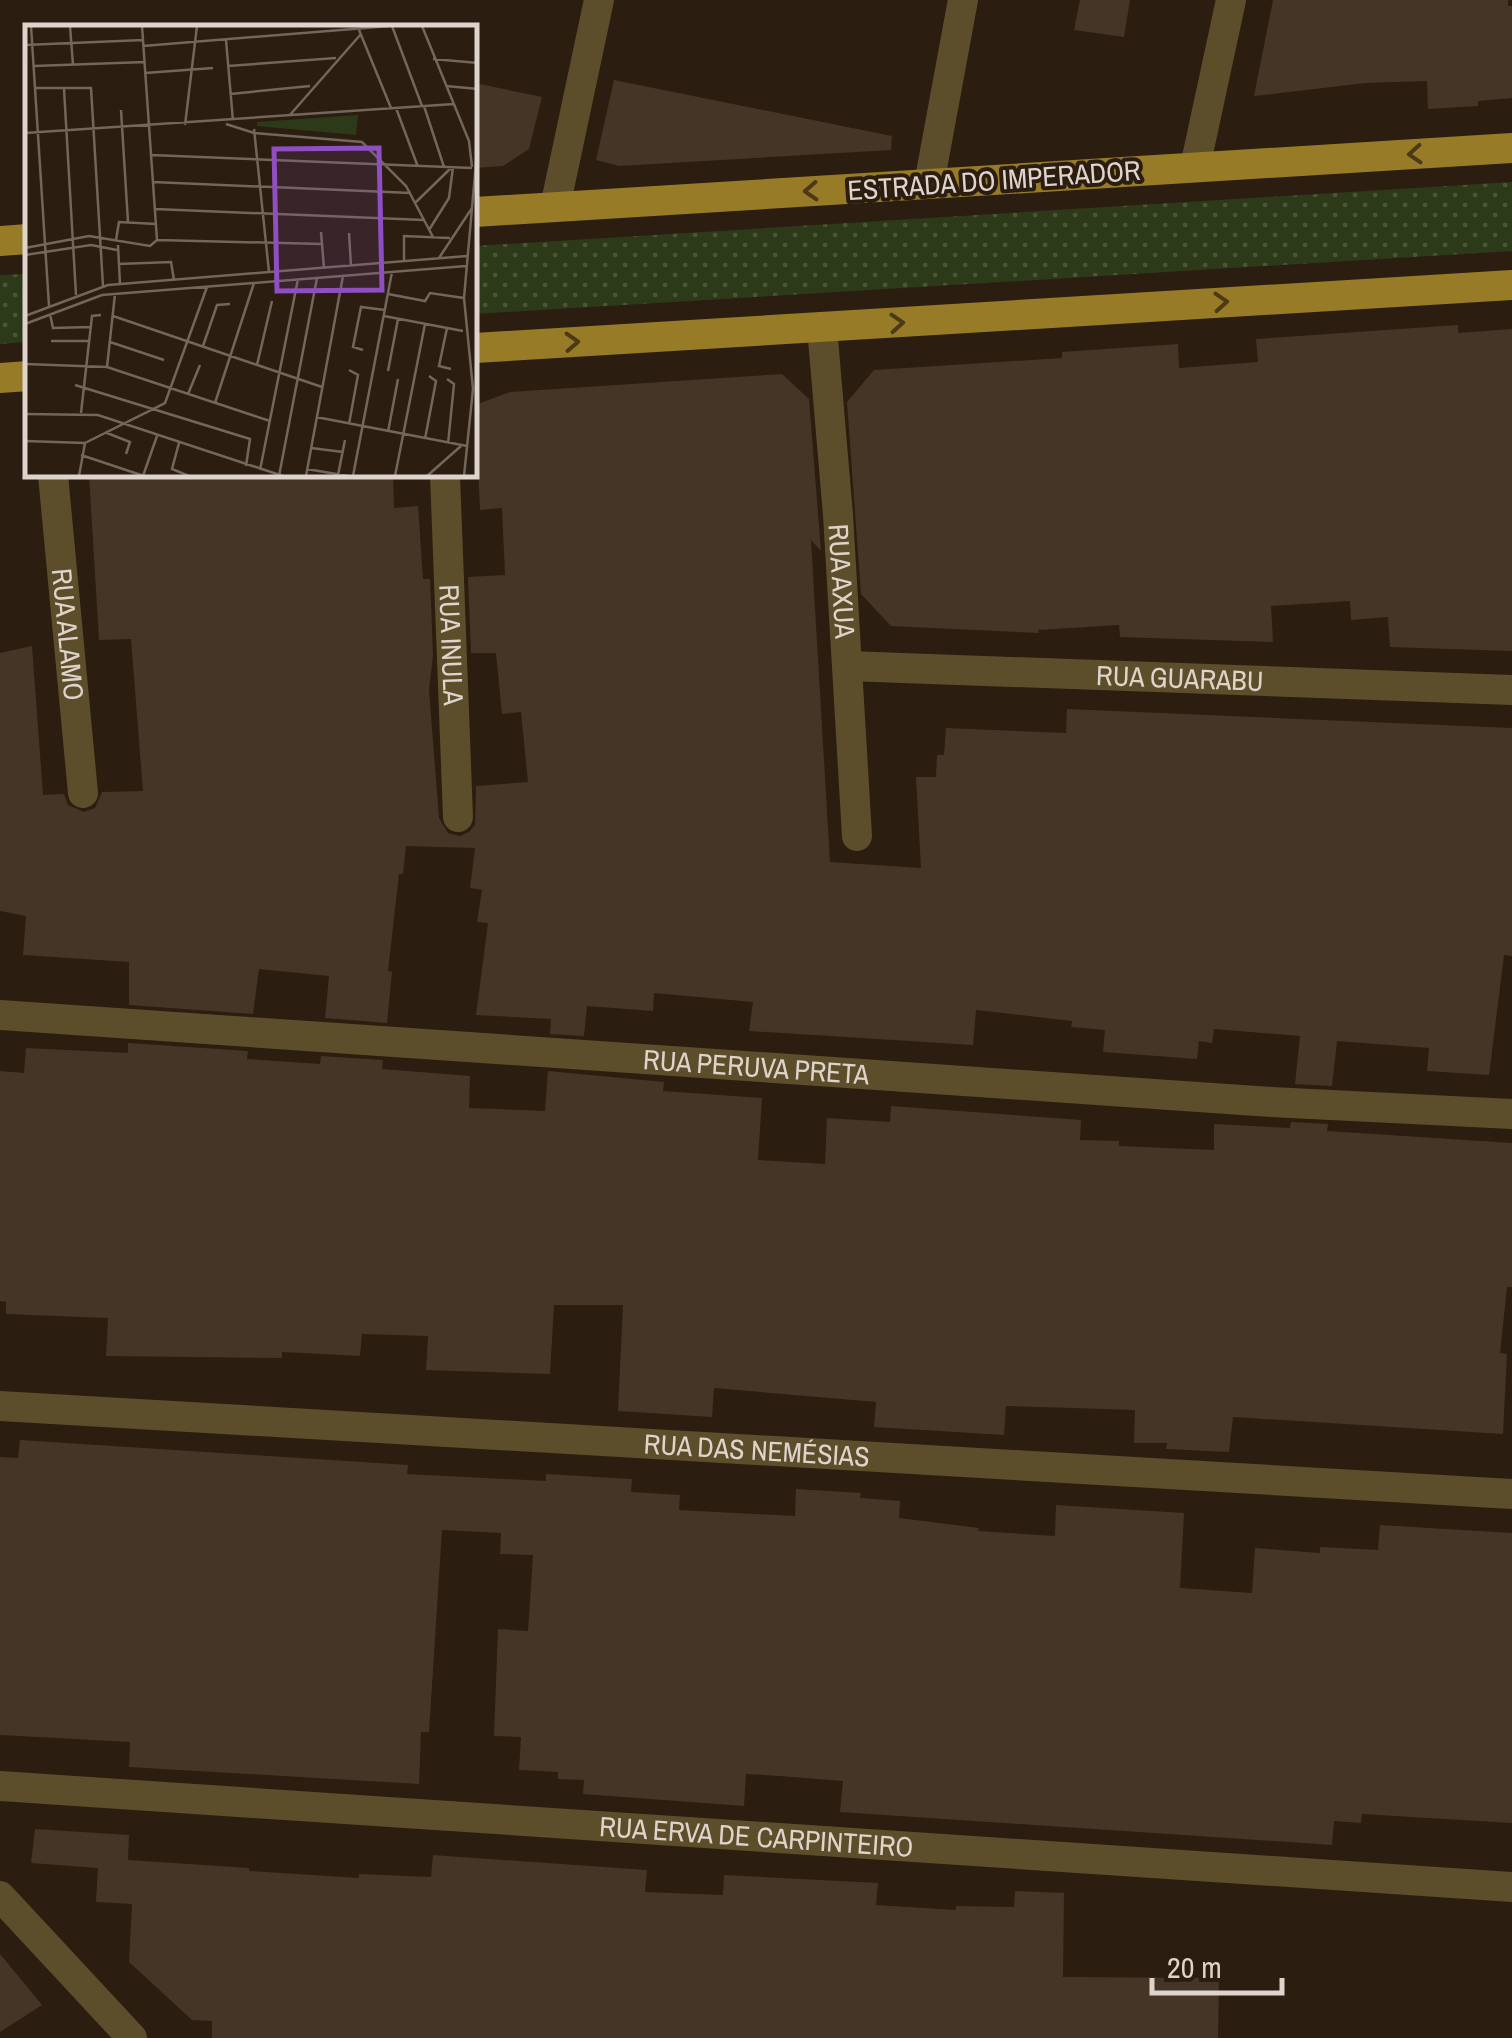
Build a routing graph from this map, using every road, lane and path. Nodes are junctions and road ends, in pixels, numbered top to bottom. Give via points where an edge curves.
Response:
1 (599, 0) edge
2 (964, 0) edge
3 (1231, 0) edge
4 (1512, 148) edge
5 (1195, 167) junction
6 (929, 184) junction
7 (555, 207) junction
8 (478, 212) edge
9 (25, 239) edge
10 (0, 241) edge
11 (1512, 284) edge
12 (822, 327) junction
13 (478, 348) edge
14 (25, 376) edge
15 (0, 378) edge
16 (53, 478) edge
17 (446, 478) edge
18 (848, 666) junction
19 (1512, 690) edge
20 (82, 792) dead end
21 (458, 817) dead end
22 (858, 836) dead end
23 (0, 1015) edge
24 (1512, 1114) edge
25 (0, 1406) edge
26 (1512, 1494) edge
27 (0, 1786) edge
28 (1512, 1888) edge
29 (0, 1896) edge
30 (132, 2038) edge

1 - 7 street
2 - 6 street
3 - 5 street
4 -> 5 main road, ESTRADA DO IMPERADOR
5 - 6 main road, ESTRADA DO IMPERADOR
6 -> 7 main road, ESTRADA DO IMPERADOR
7 - 8 main road, ESTRADA DO IMPERADOR
9 - 10 main road
12 -> 11 main road
13 -> 12 main road
12 - 18 street, RUA AXUA
14 - 15 main road
16 - 20 street, RUA ALAMO
17 - 21 street, RUA INULA
18 - 19 street, RUA GUARABU
18 - 22 street, RUA AXUA
23 - 24 street, RUA PERUVA PRETA
25 - 26 street, RUA DAS NEMÉSIAS
27 - 28 street, RUA ERVA DE CARPINTEIRO
29 - 30 street

